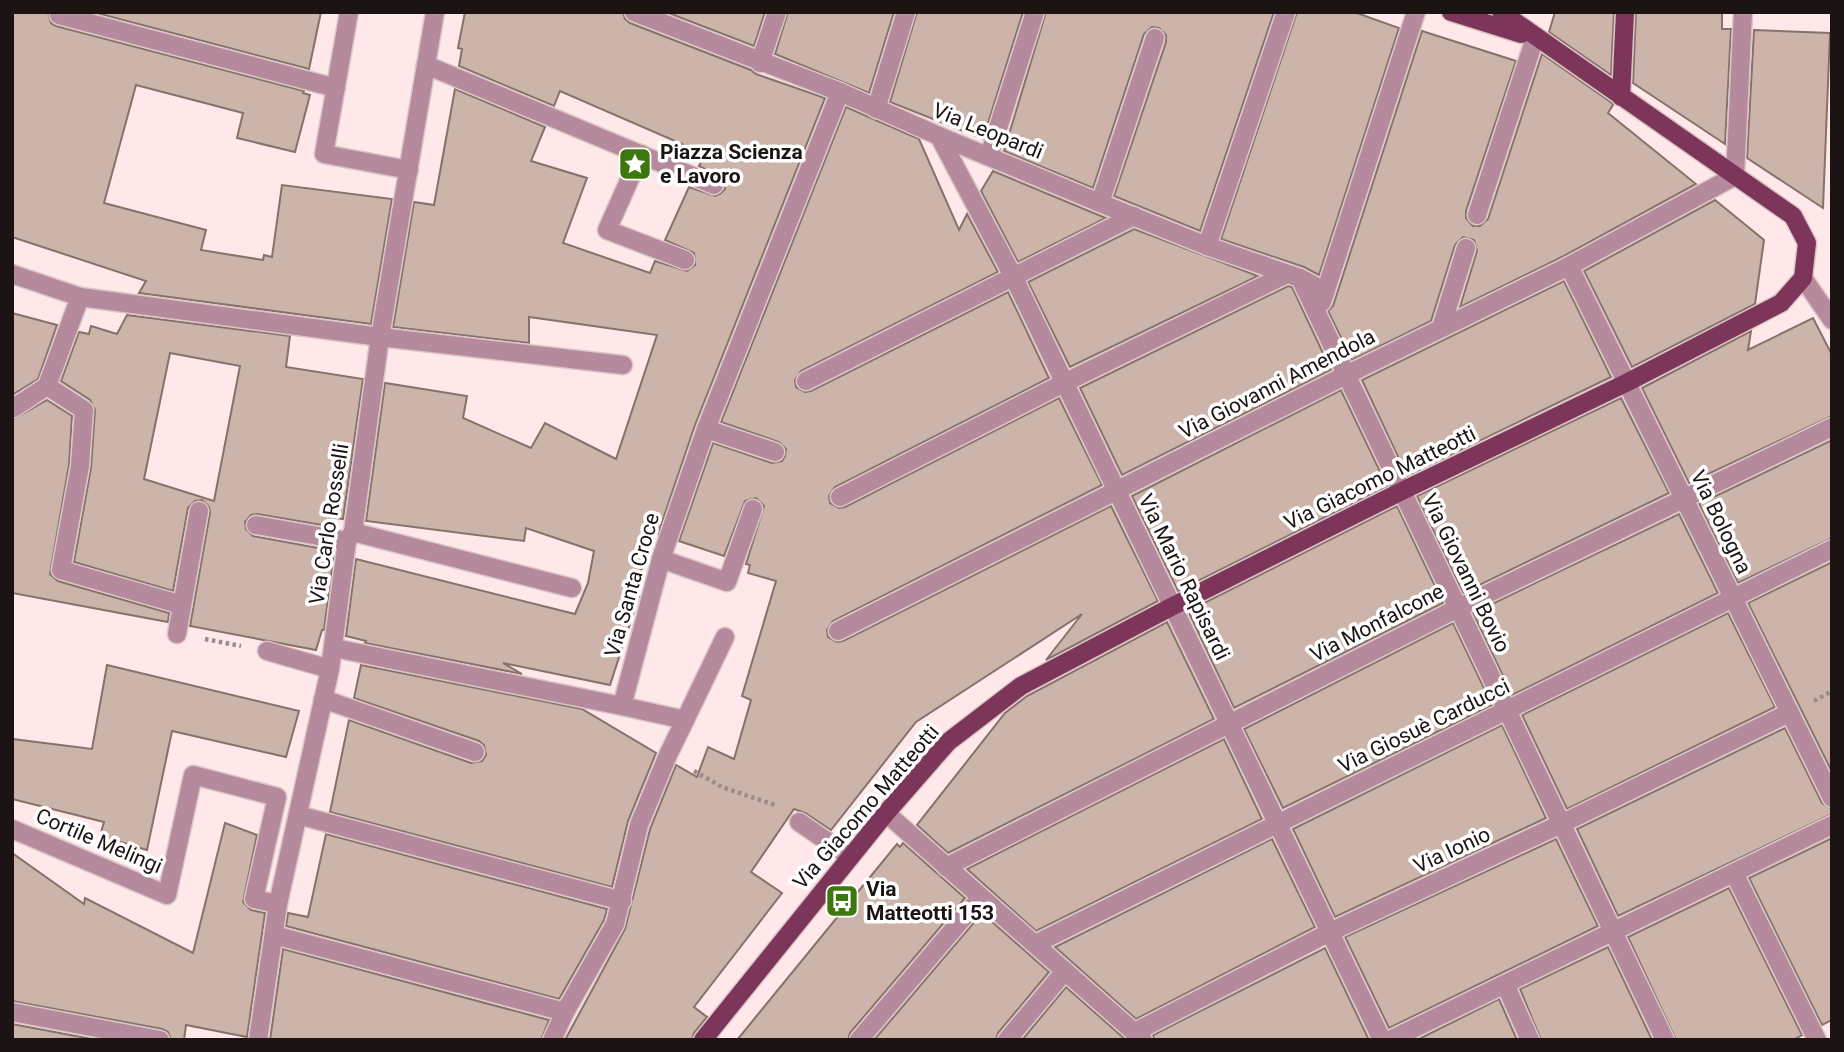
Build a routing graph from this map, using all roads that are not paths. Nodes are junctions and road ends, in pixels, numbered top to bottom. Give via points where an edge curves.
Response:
1 (349, 12) edge
2 (435, 12) edge
3 (777, 12) edge
4 (906, 12) edge
5 (1035, 12) edge
6 (1286, 12) edge
7 (1416, 12) edge
8 (1451, 12) edge
9 (1501, 12) edge
10 (1625, 12) edge
11 (1742, 12) edge
12 (641, 13) edge
13 (59, 15) dead end
14 (1155, 38) dead end
15 (1535, 38) junction
16 (760, 63) junction
17 (426, 65) junction
18 (336, 88) junction
19 (840, 92) junction
20 (1621, 97) junction
21 (876, 109) junction
22 (939, 136) junction
23 (641, 154) junction
24 (989, 156) junction
25 (409, 170) junction
26 (1735, 176) junction
27 (714, 185) dead end
28 (1100, 203) junction
29 (1477, 215) dead end
30 (1134, 216) junction
31 (1207, 246) junction
32 (1466, 248) dead end
33 (685, 260) dead end
34 (1569, 267) junction
35 (12, 274) edge
36 (1294, 276) junction
37 (1014, 278) junction
38 (1803, 278) junction
39 (1324, 291) junction
40 (80, 297) junction
41 (1318, 318) junction
42 (1832, 320) edge
43 (1441, 328) junction
44 (380, 337) junction
45 (623, 365) dead end
46 (1346, 375) junction
47 (806, 381) dead end
48 (1064, 383) junction
49 (1626, 383) junction
50 (47, 386) junction
51 (12, 409) edge
52 (1832, 427) edge
53 (706, 429) junction
54 (775, 452) dead end
55 (1116, 490) junction
56 (1402, 491) junction
57 (841, 497) dead end
58 (1684, 499) junction
59 (753, 509) dead end
60 (199, 511) dead end
61 (256, 525) dead end
62 (350, 537) junction
63 (1832, 549) edge
64 (661, 559) junction
65 (572, 587) dead end
66 (1733, 598) junction
67 (182, 605) junction
68 (1173, 607) junction
69 (1458, 608) junction
70 (838, 631) dead end
71 (177, 634) road end
72 (725, 637) dead end
73 (334, 648) junction
74 (267, 651) road end
75 (330, 670) junction
76 (323, 699) junction
77 (622, 706) junction
78 (1507, 710) junction
79 (1789, 713) junction
80 (685, 720) junction
81 (1229, 723) junction
82 (475, 752) dead end
83 (1832, 798) edge
84 (886, 813) junction
85 (298, 815) junction
86 (799, 822) road end
87 (1278, 824) junction
88 (1561, 824) junction
89 (1832, 825) edge
90 (12, 829) edge
91 (850, 857) junction
92 (946, 867) junction
93 (1734, 873) junction
94 (981, 897) junction
95 (622, 901) junction
96 (278, 904) junction
97 (1330, 932) junction
98 (1613, 932) junction
99 (274, 935) junction
100 (1035, 944) junction
101 (1065, 971) junction
102 (1505, 984) junction
103 (12, 1012) edge
104 (565, 1012) junction
105 (1139, 1036) edge
106 (159, 1040) edge
107 (258, 1040) edge
108 (552, 1040) edge
109 (703, 1040) edge
110 (859, 1040) edge
111 (1007, 1040) edge
112 (1382, 1040) edge
113 (1390, 1040) edge
114 (1530, 1040) edge
115 (1665, 1040) edge
116 (1816, 1040) edge

1 - 18 street
2 - 17 street, Via Carlo Rosselli
3 - 16 street
4 - 21 street
5 - 24 street
6 - 31 street
7 - 39 street
8 - 15 main road
9 - 15 main road
10 - 20 main road
11 - 26 street
12 - 16 street, Via Leopardi
13 - 18 street
14 - 28 street
15 - 20 main road
15 - 29 street
16 - 19 street, Via Leopardi
17 - 23 street
17 - 25 street, Via Carlo Rosselli
18 - 25 street via 324,154
19 - 21 street, Via Leopardi
19 - 53 street, Via Santa Croce
20 - 26 main road
21 - 22 street, Via Leopardi
22 - 24 street, Via Leopardi
22 - 37 street, Via Mario Rapisardi
23 - 27 street
23 - 33 street via 607,230
24 - 28 street, Via Leopardi
25 - 44 street, Via Carlo Rosselli
26 - 34 street, Via Giovanni Amendola
26 - 38 main road via 1793,216 1807,243
28 - 30 street, Via Leopardi
30 - 31 street, Via Leopardi
30 - 37 street
31 - 36 street, Via Leopardi
32 - 43 street
34 - 43 street, Via Giovanni Amendola
34 - 49 street, Via Bologna
35 - 40 street
36 - 39 street, Via Leopardi
36 - 41 street, Via Giovanni Bovio
36 - 48 street
37 - 47 street
37 - 48 street, Via Mario Rapisardi
38 - 42 street
38 - 49 main road, Via Giacomo Matteotti via 1781,303
39 - 41 street
40 - 44 street
40 - 50 street
41 - 46 street, Via Giovanni Bovio
43 - 46 street, Via Giovanni Amendola
44 - 45 street
44 - 62 street, Via Carlo Rosselli
46 - 55 street, Via Giovanni Amendola
46 - 56 street, Via Giovanni Bovio
48 - 55 street, Via Mario Rapisardi
48 - 57 street
49 - 56 main road, Via Giacomo Matteotti
49 - 58 street, Via Bologna
50 - 51 street
50 - 67 street via 84,410 80,466 61,570
52 - 58 street, Via Monfalcone
53 - 54 street
53 - 64 street, Via Santa Croce
55 - 68 street, Via Mario Rapisardi
55 - 70 street, Via Giovanni Amendola
56 - 68 main road, Via Giacomo Matteotti
56 - 69 street, Via Giovanni Bovio
58 - 66 street, Via Bologna
58 - 69 street, Via Monfalcone
59 - 64 street via 727,582
60 - 67 street
61 - 62 street
62 - 65 street
62 - 73 street, Via Carlo Rosselli
63 - 66 street, Via Giosuè Carducci
64 - 77 street, Via Santa Croce
66 - 78 street, Via Giosuè Carducci
66 - 79 street, Via Bologna
67 - 71 street
68 - 81 street, Via Mario Rapisardi
68 - 84 main road, Via Giacomo Matteotti via 1021,685 948,742
69 - 78 street, Via Giovanni Bovio
69 - 81 street, Via Monfalcone
72 - 80 street
73 - 75 street, Via Carlo Rosselli
73 - 77 street
74 - 75 street
75 - 76 street, Via Carlo Rosselli
76 - 82 street
76 - 85 street, Via Carlo Rosselli
77 - 80 street
78 - 87 street, Via Giosuè Carducci
78 - 88 street, Via Giovanni Bovio
79 - 83 street, Via Bologna
79 - 88 street, Via Ionio
80 - 95 street via 639,825
81 - 87 street, Via Mario Rapisardi
81 - 92 street, Via Monfalcone
84 - 91 main road, Via Giacomo Matteotti
84 - 92 street
85 - 95 street
85 - 96 street, Via Carlo Rosselli
86 - 91 street
87 - 97 street, Via Mario Rapisardi
87 - 100 street, Via Giosuè Carducci
88 - 97 street, Via Ionio
88 - 98 street, Via Giovanni Bovio
89 - 93 street
90 - 96 street, Cortile Melingi via 167,895 193,775 277,797 254,899
91 - 109 main road, Via Giacomo Matteotti
92 - 94 street
93 - 98 street
93 - 116 street
94 - 100 street
94 - 110 street
95 - 104 street via 615,924
96 - 99 street, Via Carlo Rosselli
97 - 105 street, Via Ionio
97 - 112 street, Via Mario Rapisardi
98 - 102 street
98 - 115 street, Via Giovanni Bovio
99 - 104 street
99 - 107 street, Via Carlo Rosselli
100 - 101 street
101 - 105 street
101 - 111 street
102 - 113 street
102 - 114 street
103 - 106 street
104 - 108 street

